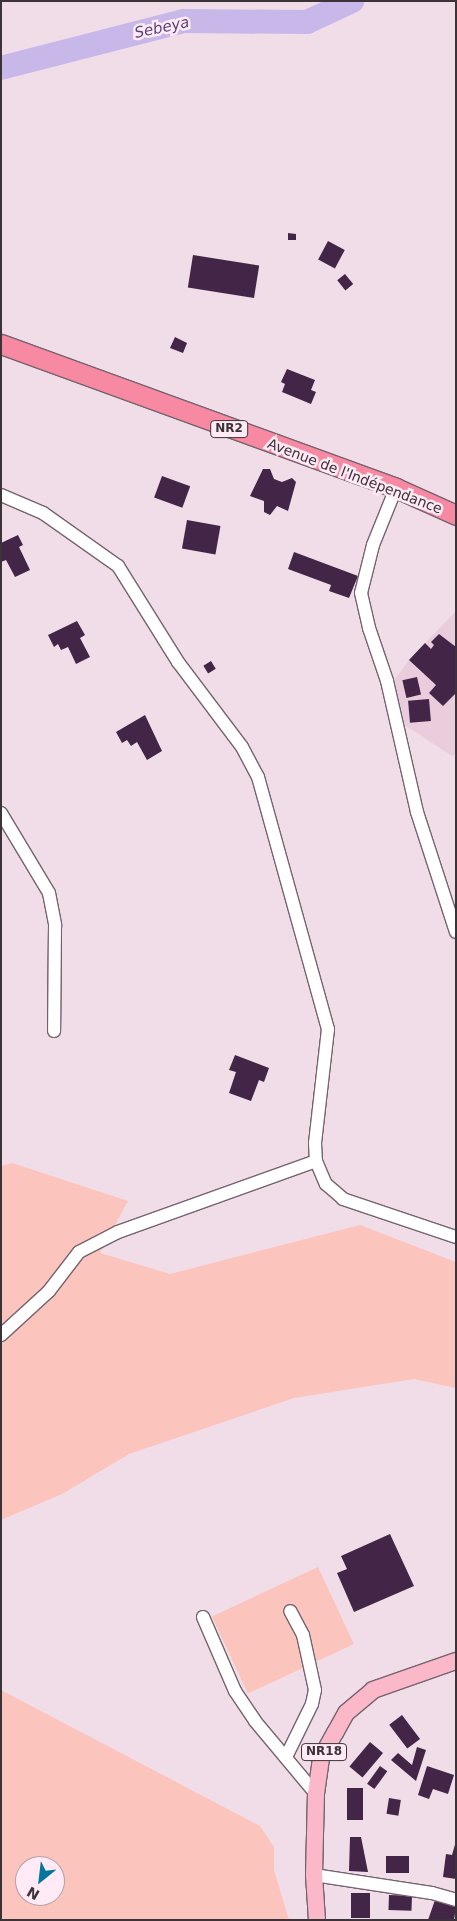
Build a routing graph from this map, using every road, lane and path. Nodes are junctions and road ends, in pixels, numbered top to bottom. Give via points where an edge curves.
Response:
1 (1, 344) edge
2 (396, 488) junction
3 (1, 495) edge
4 (456, 515) edge
5 (1, 814) edge
6 (456, 932) edge
7 (54, 1031) dead end
8 (316, 1161) junction
9 (456, 1237) edge
10 (1, 1335) edge
11 (290, 1611) dead end
12 (202, 1617) dead end
13 (456, 1661) edge
14 (286, 1756) junction
15 (316, 1794) junction
16 (314, 1875) junction
17 (456, 1900) edge
18 (317, 1920) edge

1 - 2 highway, Avenue de l'Indépendance / NR2
2 - 4 highway, Avenue de l'Indépendance / NR2
2 - 6 street via 374,545 361,593 387,681 416,812
3 - 8 street via 43,513 118,566 178,662 242,747 258,777 328,1029
5 - 7 street via 49,893 55,924
8 - 9 street via 326,1184 343,1200
8 - 10 street via 118,1232 80,1252 49,1291
11 - 14 street via 303,1635 315,1690 312,1704
12 - 14 street via 235,1691
13 - 15 main road, NR18 via 373,1690 359,1699 346,1713 321,1758
14 - 15 street
15 - 16 main road, NR18
16 - 17 street via 415,1890
16 - 18 main road, NR18

